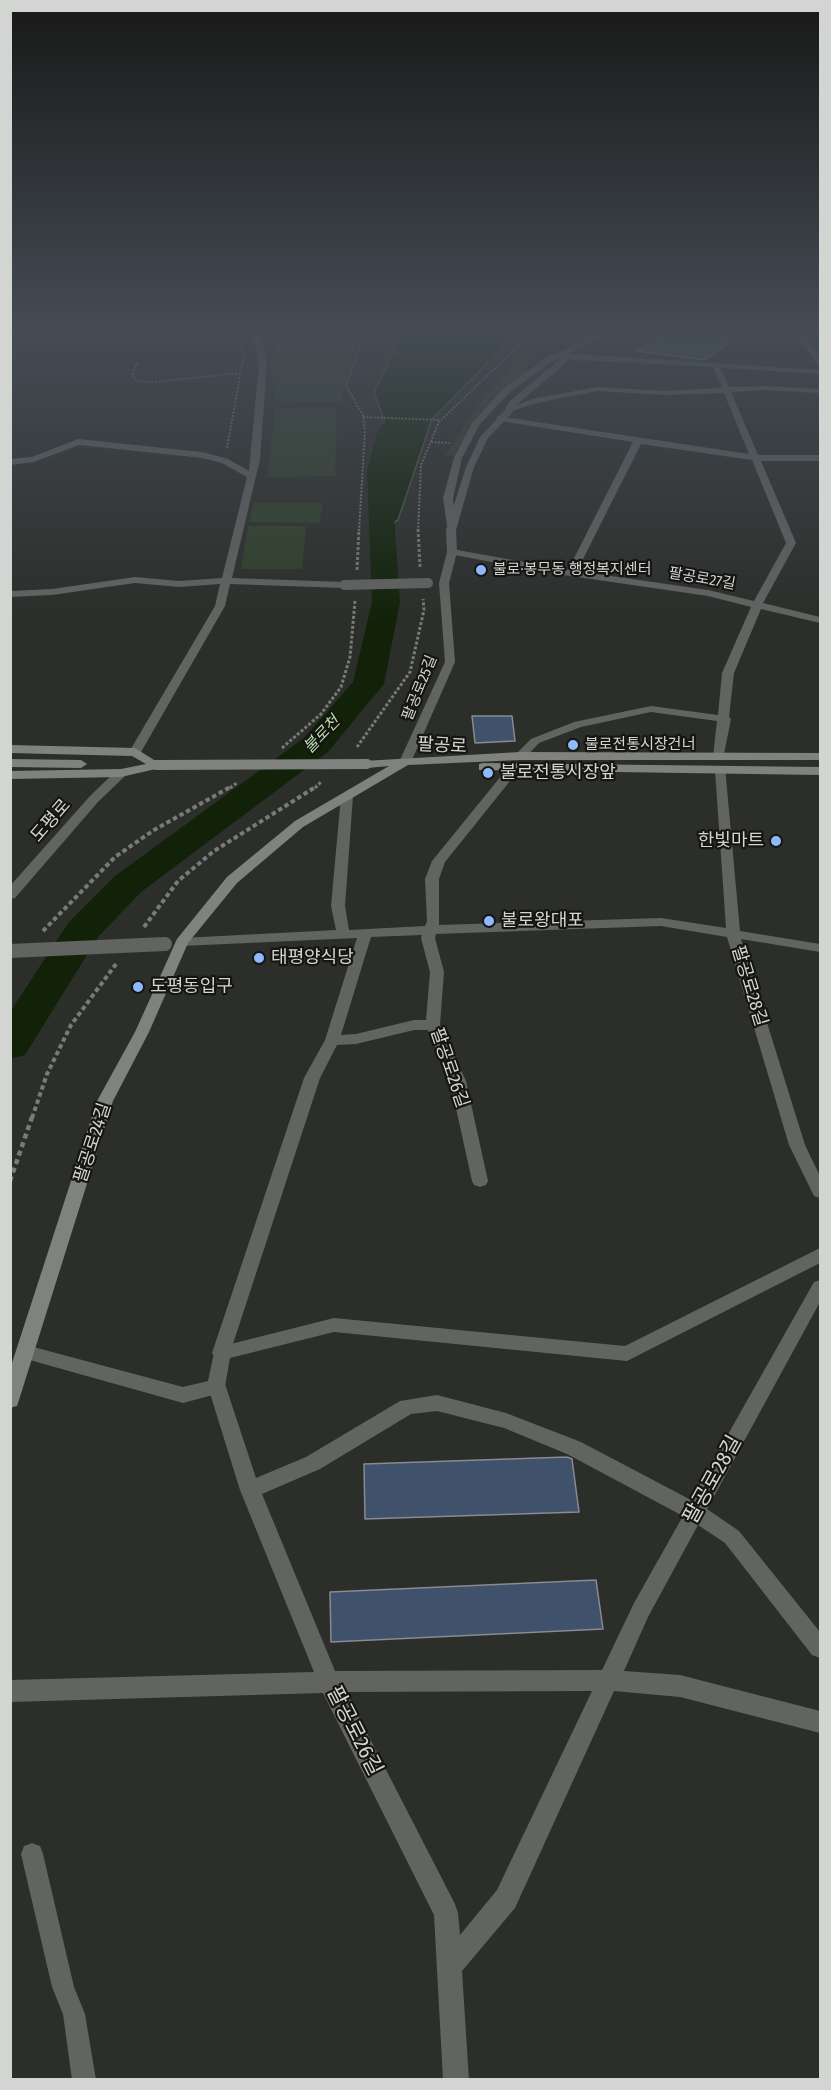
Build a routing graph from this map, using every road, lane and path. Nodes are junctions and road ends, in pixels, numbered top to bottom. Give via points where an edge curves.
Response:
1 (231, 428) edge
2 (258, 428) edge
3 (363, 428) edge
4 (474, 428) edge
5 (492, 428) edge
6 (556, 428) edge
7 (744, 428) edge
8 (638, 441) junction
9 (431, 442) dead end
10 (438, 442) dead end
11 (757, 458) junction
12 (820, 458) edge
13 (225, 461) junction
14 (10, 462) edge
15 (252, 476) junction
16 (451, 530) junction
17 (418, 536) dead end
18 (452, 552) junction
19 (420, 568) dead end
20 (570, 573) junction
21 (357, 577) dead end
22 (226, 581) junction
23 (444, 583) junction
24 (425, 586) junction
25 (10, 594) edge
26 (355, 598) dead end
27 (757, 605) junction
28 (820, 620) edge
29 (725, 718) junction
30 (10, 749) edge
31 (280, 749) dead end
32 (355, 749) dead end
33 (135, 752) junction
34 (820, 757) edge
35 (405, 762) junction
36 (517, 762) junction
37 (10, 763) edge
38 (720, 763) junction
39 (156, 765) junction
40 (820, 771) edge
41 (121, 773) junction
42 (330, 774) dead end
43 (10, 775) edge
44 (243, 778) dead end
45 (347, 796) junction
46 (10, 895) edge
47 (142, 929) dead end
48 (431, 930) junction
49 (43, 931) dead end
50 (366, 932) junction
51 (343, 933) junction
52 (734, 935) junction
53 (182, 942) junction
54 (820, 948) edge
55 (10, 951) edge
56 (121, 958) dead end
57 (433, 1024) junction
58 (332, 1040) junction
59 (10, 1181) edge
60 (480, 1181) dead end
61 (820, 1192) edge
62 (820, 1255) edge
63 (820, 1287) edge
64 (26, 1352) junction
65 (221, 1353) junction
66 (217, 1387) junction
67 (10, 1400) edge
68 (250, 1490) junction
69 (695, 1512) junction
70 (820, 1648) edge
71 (610, 1680) junction
72 (329, 1682) junction
73 (10, 1691) edge
74 (820, 1722) edge
75 (32, 1854) dead end
76 (449, 1967) junction
77 (84, 2079) edge
78 (456, 2079) edge

1 - 13 path
2 - 15 street
3 - 21 path
4 - 16 street via 458,458 448,498
5 - 16 street, 팔공로25길 via 470,467
6 - 8 street
7 - 11 street, 팔공로27길
8 - 11 street
8 - 20 street
9 - 10 path
11 - 12 street
11 - 27 street, 팔공로27길 via 791,543
13 - 14 street via 202,455 78,442 34,459
13 - 15 street
15 - 22 street
16 - 18 street, 팔공로25길
17 - 19 path
18 - 20 street
18 - 23 street, 팔공로25길
20 - 27 street, 팔공로27길 via 708,593
22 - 24 street, bridge
22 - 25 street via 179,584 135,580
22 - 33 street via 220,606
23 - 24 street
23 - 35 street, 팔공로25길 via 450,662
24 - 32 path via 424,610 410,672
26 - 31 path via 350,657 340,687 321,714
27 - 28 street, 팔공로27길
27 - 29 street, 팔공로27길 via 728,674
29 - 36 street, 팔공로26길 via 651,709 578,724 535,741
29 - 38 street, 팔공로27길
30 - 33 main road
33 - 39 main road
34 - 38 main road, 팔공로
35 - 36 main road, 팔공로
35 - 39 main road, 팔공로, bridge
35 - 45 main road, 팔공로24길
36 - 38 main road, 팔공로
36 - 48 street, 팔공로26길 via 434,870
37 - 39 main road
38 - 40 main road, 팔공로
38 - 52 street, 팔공로28길
39 - 41 main road
41 - 43 main road
41 - 46 street, 도평로
42 - 47 path via 313,790 214,851 178,881
44 - 49 path via 116,857
45 - 51 street via 338,906
45 - 53 main road, 팔공로24길 via 299,824 232,880
48 - 50 street
48 - 52 street via 661,922
48 - 57 street, 팔공로26길 via 428,938 437,972
50 - 51 street
50 - 58 street
51 - 53 street
52 - 54 street
52 - 61 street, 팔공로28길 via 797,1145
53 - 55 street, bridge
53 - 64 main road, 팔공로24길 via 142,1032 105,1101
56 - 59 path via 71,1025 52,1064
57 - 58 street
57 - 60 street, 팔공로26길 via 458,1081
58 - 65 street via 312,1078
62 - 65 street via 627,1354 334,1325
63 - 69 street, 팔공로28길
64 - 66 street via 183,1395
64 - 67 main road, 팔공로24길
65 - 66 street
66 - 68 street, 팔공로26길
68 - 69 street via 313,1462 407,1407 437,1402 506,1420 574,1448
68 - 72 street, 팔공로26길
69 - 70 street via 732,1537
69 - 71 street, 팔공로28길 via 641,1610
71 - 72 street
71 - 74 street via 680,1686
71 - 76 street, 팔공로28길 via 506,1899
72 - 73 street
72 - 76 street, 팔공로26길 via 446,1913
75 - 77 lane via 63,1987 74,2014
76 - 78 street, 팔공로26길

